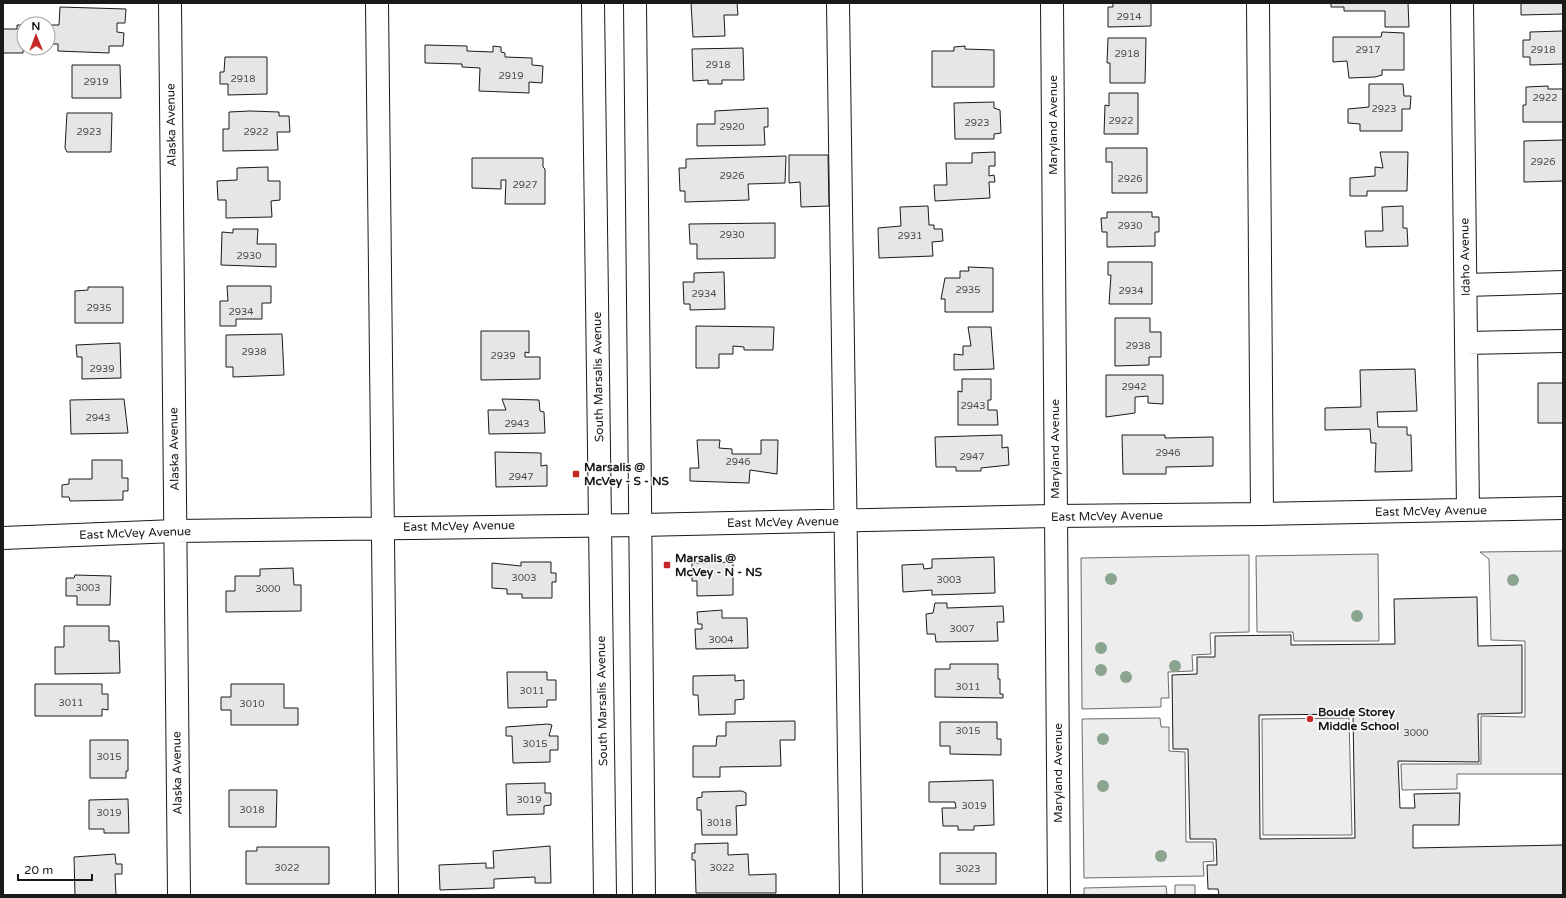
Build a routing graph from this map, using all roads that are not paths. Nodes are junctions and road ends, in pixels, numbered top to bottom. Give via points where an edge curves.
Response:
1 (170, 3) edge
2 (377, 3) edge
3 (594, 3) edge
4 (635, 3) edge
5 (838, 3) edge
6 (1052, 3) edge
7 (1258, 3) edge
8 (1462, 3) edge
9 (1563, 282) edge
10 (1466, 285) junction
11 (1563, 341) edge
12 (1466, 343) junction
13 (1563, 508) edge
14 (1468, 510) junction
15 (1262, 514) junction
16 (1055, 516) junction
17 (847, 521) junction
18 (600, 525) junction
19 (641, 525) junction
20 (383, 527) junction
21 (175, 531) junction
22 (3, 538) edge
23 (178, 895) edge
24 (386, 895) edge
25 (605, 895) edge
26 (644, 895) edge
27 (851, 895) edge
28 (1059, 895) edge

1 - 21 street, Alaska Avenue
2 - 20 street
3 - 18 street, South Marsalis Avenue
4 - 19 street
5 - 17 street
6 - 16 street, Maryland Avenue
7 - 15 street
8 - 10 street, Idaho Avenue
9 - 10 street
10 - 12 street, Idaho Avenue
11 - 12 street
12 - 14 street, Idaho Avenue
13 - 14 street, East McVey Avenue
14 - 15 street, East McVey Avenue
15 - 16 street, East McVey Avenue
16 - 17 street, East McVey Avenue
16 - 28 street, Maryland Avenue
17 - 19 street, East McVey Avenue
17 - 27 street
18 - 19 street, East McVey Avenue
18 - 20 street, East McVey Avenue
18 - 25 street, South Marsalis Avenue
19 - 26 street
20 - 21 street, East McVey Avenue
20 - 24 street
21 - 22 street, East McVey Avenue
21 - 23 street, Alaska Avenue

